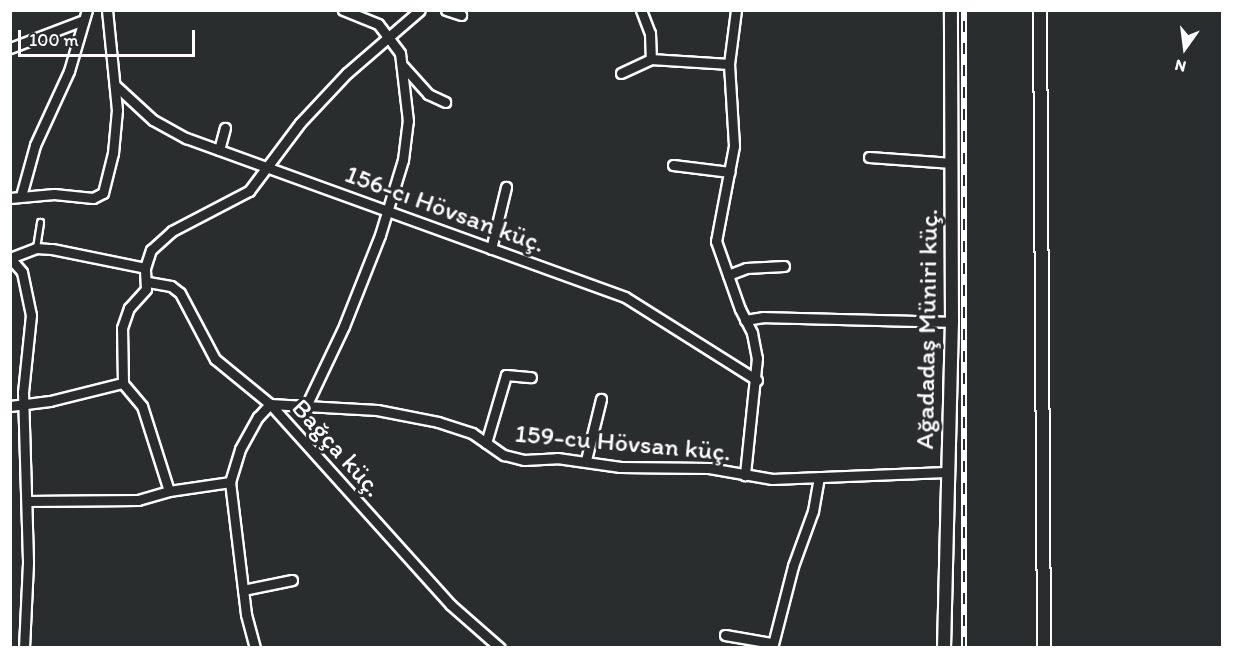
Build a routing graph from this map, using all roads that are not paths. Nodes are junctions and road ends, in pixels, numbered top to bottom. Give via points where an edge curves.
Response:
1 (87, 10) edge
2 (108, 10) edge
3 (343, 10) edge
4 (420, 10) edge
5 (446, 10) edge
6 (641, 10) edge
7 (736, 10) edge
8 (951, 10) edge
9 (1040, 10) edge
10 (460, 15) dead end
11 (81, 21) junction
12 (389, 37) junction
13 (10, 48) edge
14 (651, 59) junction
15 (729, 64) junction
16 (403, 66) junction
17 (621, 73) dead end
18 (116, 86) junction
19 (445, 102) dead end
20 (225, 128) dead end
21 (219, 150) junction
22 (869, 157) dead end
23 (952, 164) junction
24 (673, 165) dead end
25 (270, 166) junction
26 (730, 172) junction
27 (506, 187) dead end
28 (21, 196) junction
29 (10, 198) edge
30 (387, 213) junction
31 (40, 222) dead end
32 (36, 248) junction
33 (491, 249) junction
34 (10, 258) edge
35 (784, 266) dead end
36 (145, 268) junction
37 (728, 275) junction
38 (148, 282) junction
39 (745, 320) junction
40 (952, 322) junction
41 (531, 377) dead end
42 (757, 380) junction
43 (123, 382) junction
44 (601, 399) dead end
45 (270, 404) junction
46 (307, 404) junction
47 (24, 405) junction
48 (10, 406) edge
49 (486, 443) junction
50 (586, 460) junction
51 (946, 472) junction
52 (745, 475) junction
53 (819, 478) junction
54 (230, 482) junction
55 (170, 491) junction
56 (27, 501) junction
57 (292, 580) dead end
58 (243, 590) junction
59 (725, 634) dead end
60 (772, 645) edge
61 (24, 648) edge
62 (255, 648) edge
63 (500, 648) edge
64 (944, 648) edge
65 (1044, 648) edge

1 - 11 street
2 - 18 street
3 - 12 street via 378,24
4 - 12 street
5 - 10 street
6 - 14 street via 650,33
7 - 15 street
8 - 23 street, Ağadadaş Müniri küç.
9 - 65 street
11 - 13 street
11 - 28 street via 69,71 35,145
12 - 16 street
12 - 25 street via 347,73 300,123
14 - 15 street
14 - 17 street
15 - 26 street via 734,146
16 - 19 street via 429,94
16 - 30 street via 406,145
18 - 21 street, 156-cı Hövsan küç. via 153,120
18 - 28 street via 113,153 103,193 93,198 67,194
20 - 21 street
21 - 25 street, 156-cı Hövsan küç.
22 - 23 street
23 - 40 street, Ağadadaş Müniri küç.
24 - 26 street
25 - 30 street, 156-cı Hövsan küç.
25 - 36 street via 249,191 172,231 151,250
26 - 37 street via 716,229 717,250
27 - 33 street
28 - 29 street
30 - 33 street, 156-cı Hövsan küç.
30 - 46 street via 344,326
31 - 32 lane
32 - 34 street
32 - 36 street
33 - 42 street, 156-cı Hövsan küç. via 625,297
34 - 47 street via 22,272 31,315
35 - 37 street via 746,268
36 - 38 street
37 - 39 street
38 - 43 street via 124,318
38 - 45 street, Bağça küç. via 171,286 180,293 215,359
39 - 40 street via 765,317
39 - 42 street via 757,358
40 - 51 street, Ağadadaş Müniri küç.
41 - 49 street via 506,375
42 - 52 street
43 - 47 street
43 - 55 street via 141,406
44 - 50 street
45 - 46 street, 159-cu Hövsan küç.
45 - 54 street via 240,449
45 - 63 street, Bağça küç. via 451,605
46 - 49 street, 159-cu Hövsan küç. via 377,410 438,422 472,433
47 - 48 street
47 - 56 street
49 - 50 street, 159-cu Hövsan küç. via 504,455 524,460
50 - 52 street, 159-cu Hövsan küç. via 620,467 691,467
51 - 53 street, 159-cu Hövsan küç.
51 - 64 street, Ağadadaş Müniri küç.
52 - 53 street, 159-cu Hövsan küç.
53 - 60 street via 813,511 793,566
54 - 55 street
54 - 58 street
55 - 56 street via 138,500
56 - 61 street
57 - 58 street
58 - 62 street
59 - 60 street

